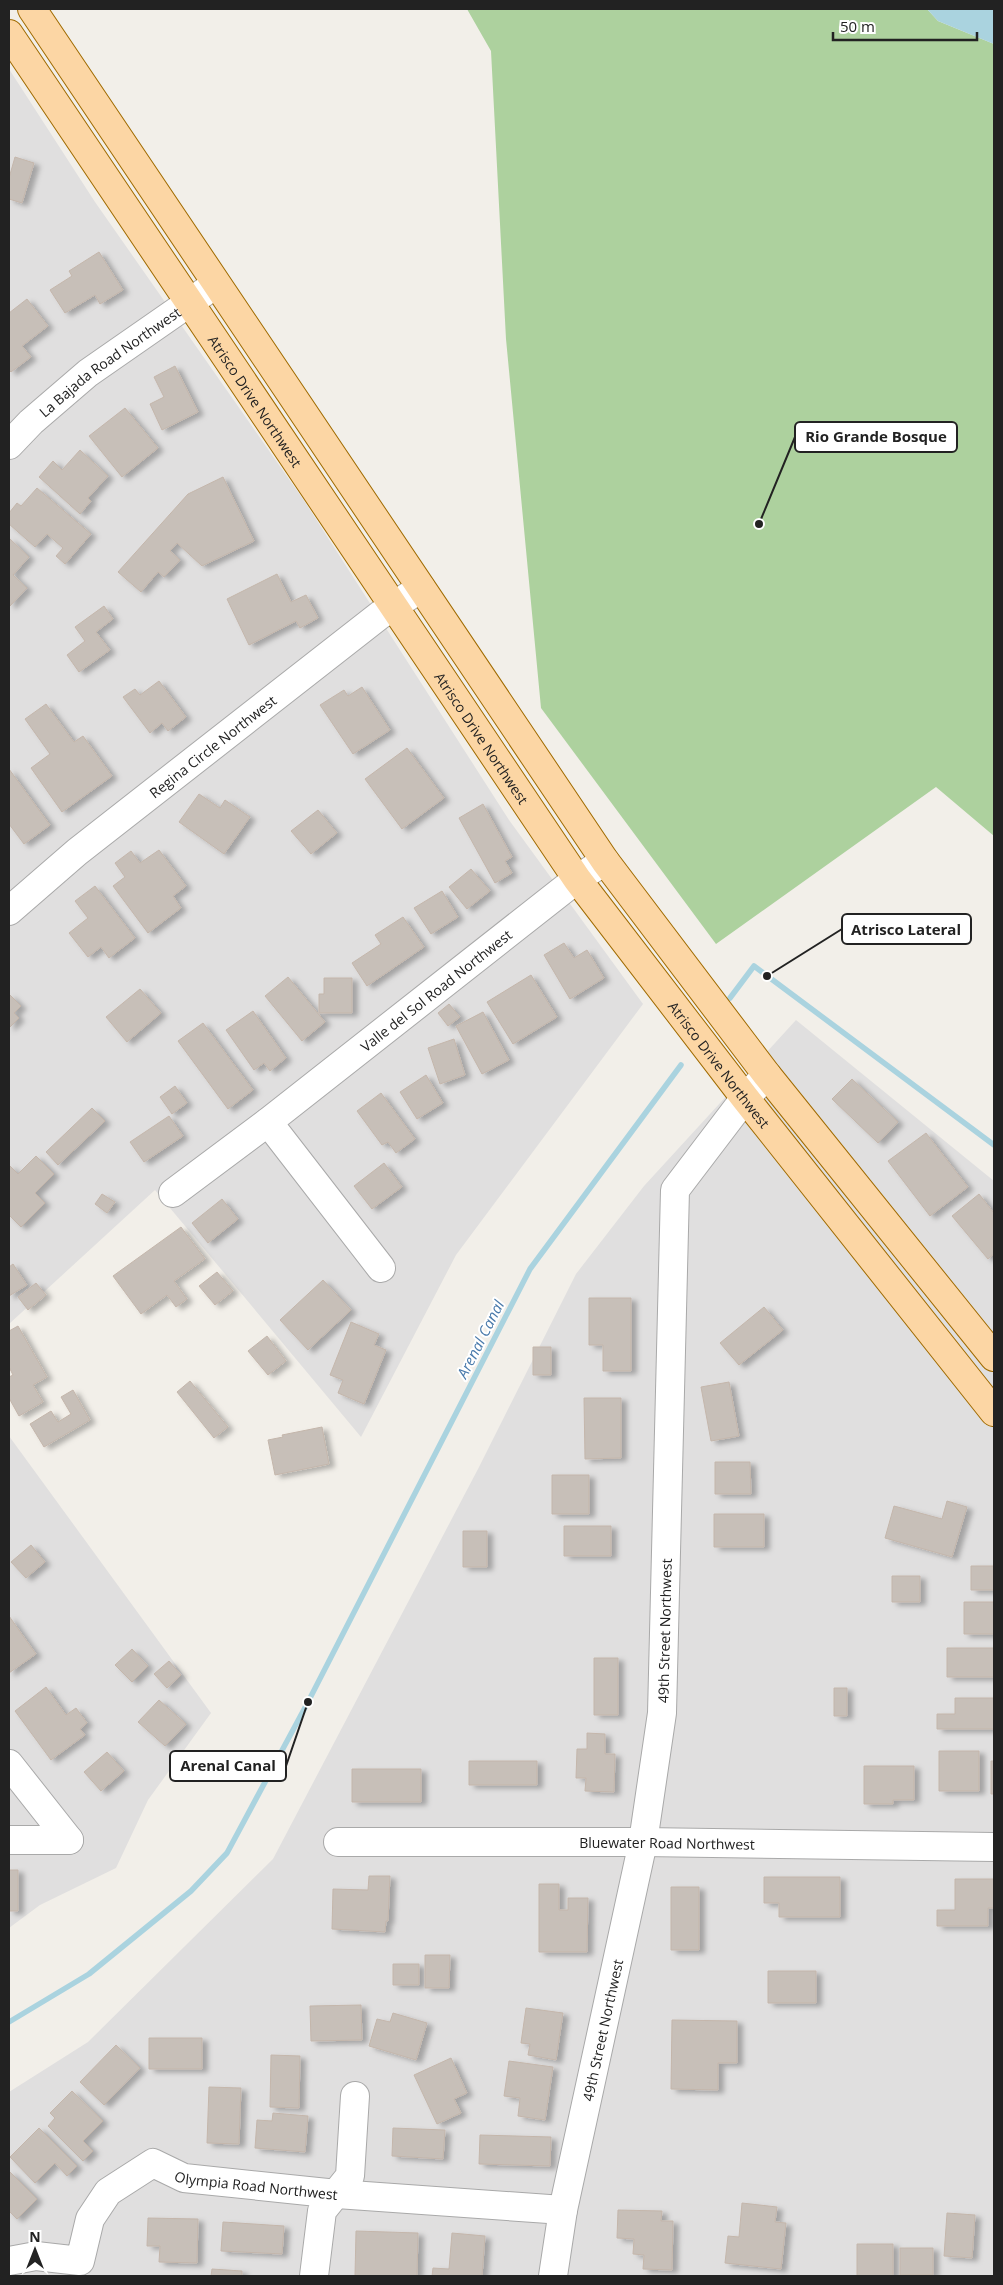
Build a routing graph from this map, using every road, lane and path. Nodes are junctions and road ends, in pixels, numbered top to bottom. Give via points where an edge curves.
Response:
1 (32, 9) edge
2 (9, 34) edge
3 (216, 284) junction
4 (190, 302) junction
5 (9, 445) edge
6 (421, 588) junction
7 (392, 605) junction
8 (605, 861) junction
9 (577, 879) junction
10 (9, 910) edge
11 (767, 1075) junction
12 (746, 1098) junction
13 (268, 1122) junction
14 (173, 1193) dead end
15 (381, 1268) dead end
16 (994, 1356) edge
17 (994, 1412) edge
18 (9, 1764) edge
19 (9, 1840) edge
20 (338, 1842) dead end
21 (643, 1842) junction
22 (994, 1847) edge
23 (355, 2096) dead end
24 (337, 2194) junction
25 (562, 2210) junction
26 (9, 2261) edge
27 (314, 2276) edge
28 (553, 2276) edge

1 - 3 main road
2 - 4 main road, Atrisco Drive Northwest
3 - 4 street, La Bajada Road Northwest
3 - 6 main road
4 - 5 street, La Bajada Road Northwest via 88,373
4 - 7 main road, Atrisco Drive Northwest
6 - 7 street, Regina Circle Northwest
6 - 8 main road
7 - 9 main road, Atrisco Drive Northwest
7 - 10 street, Regina Circle Northwest via 77,852
8 - 9 street, Valle del Sol Road Northwest
8 - 11 main road
9 - 12 main road, Atrisco Drive Northwest
9 - 13 street, Valle del Sol Road Northwest
11 - 12 street, 49th Street Northwest
11 - 16 main road
12 - 17 main road, Atrisco Drive Northwest
12 - 21 street, 49th Street Northwest via 675,1190 662,1713
13 - 14 street, Valle del Sol Road Northwest
13 - 15 street
18 - 19 street via 69,1840
20 - 21 street, Bluewater Road Northwest
21 - 22 street, Bluewater Road Northwest
21 - 25 street, 49th Street Northwest
23 - 24 street via 350,2176
24 - 25 street, Olympia Road Northwest
24 - 26 street, Olympia Road Northwest via 184,2178 153,2164 108,2192 90,2219 80,2261 36,2256
24 - 27 street via 322,2212
25 - 28 street, 49th Street Northwest

